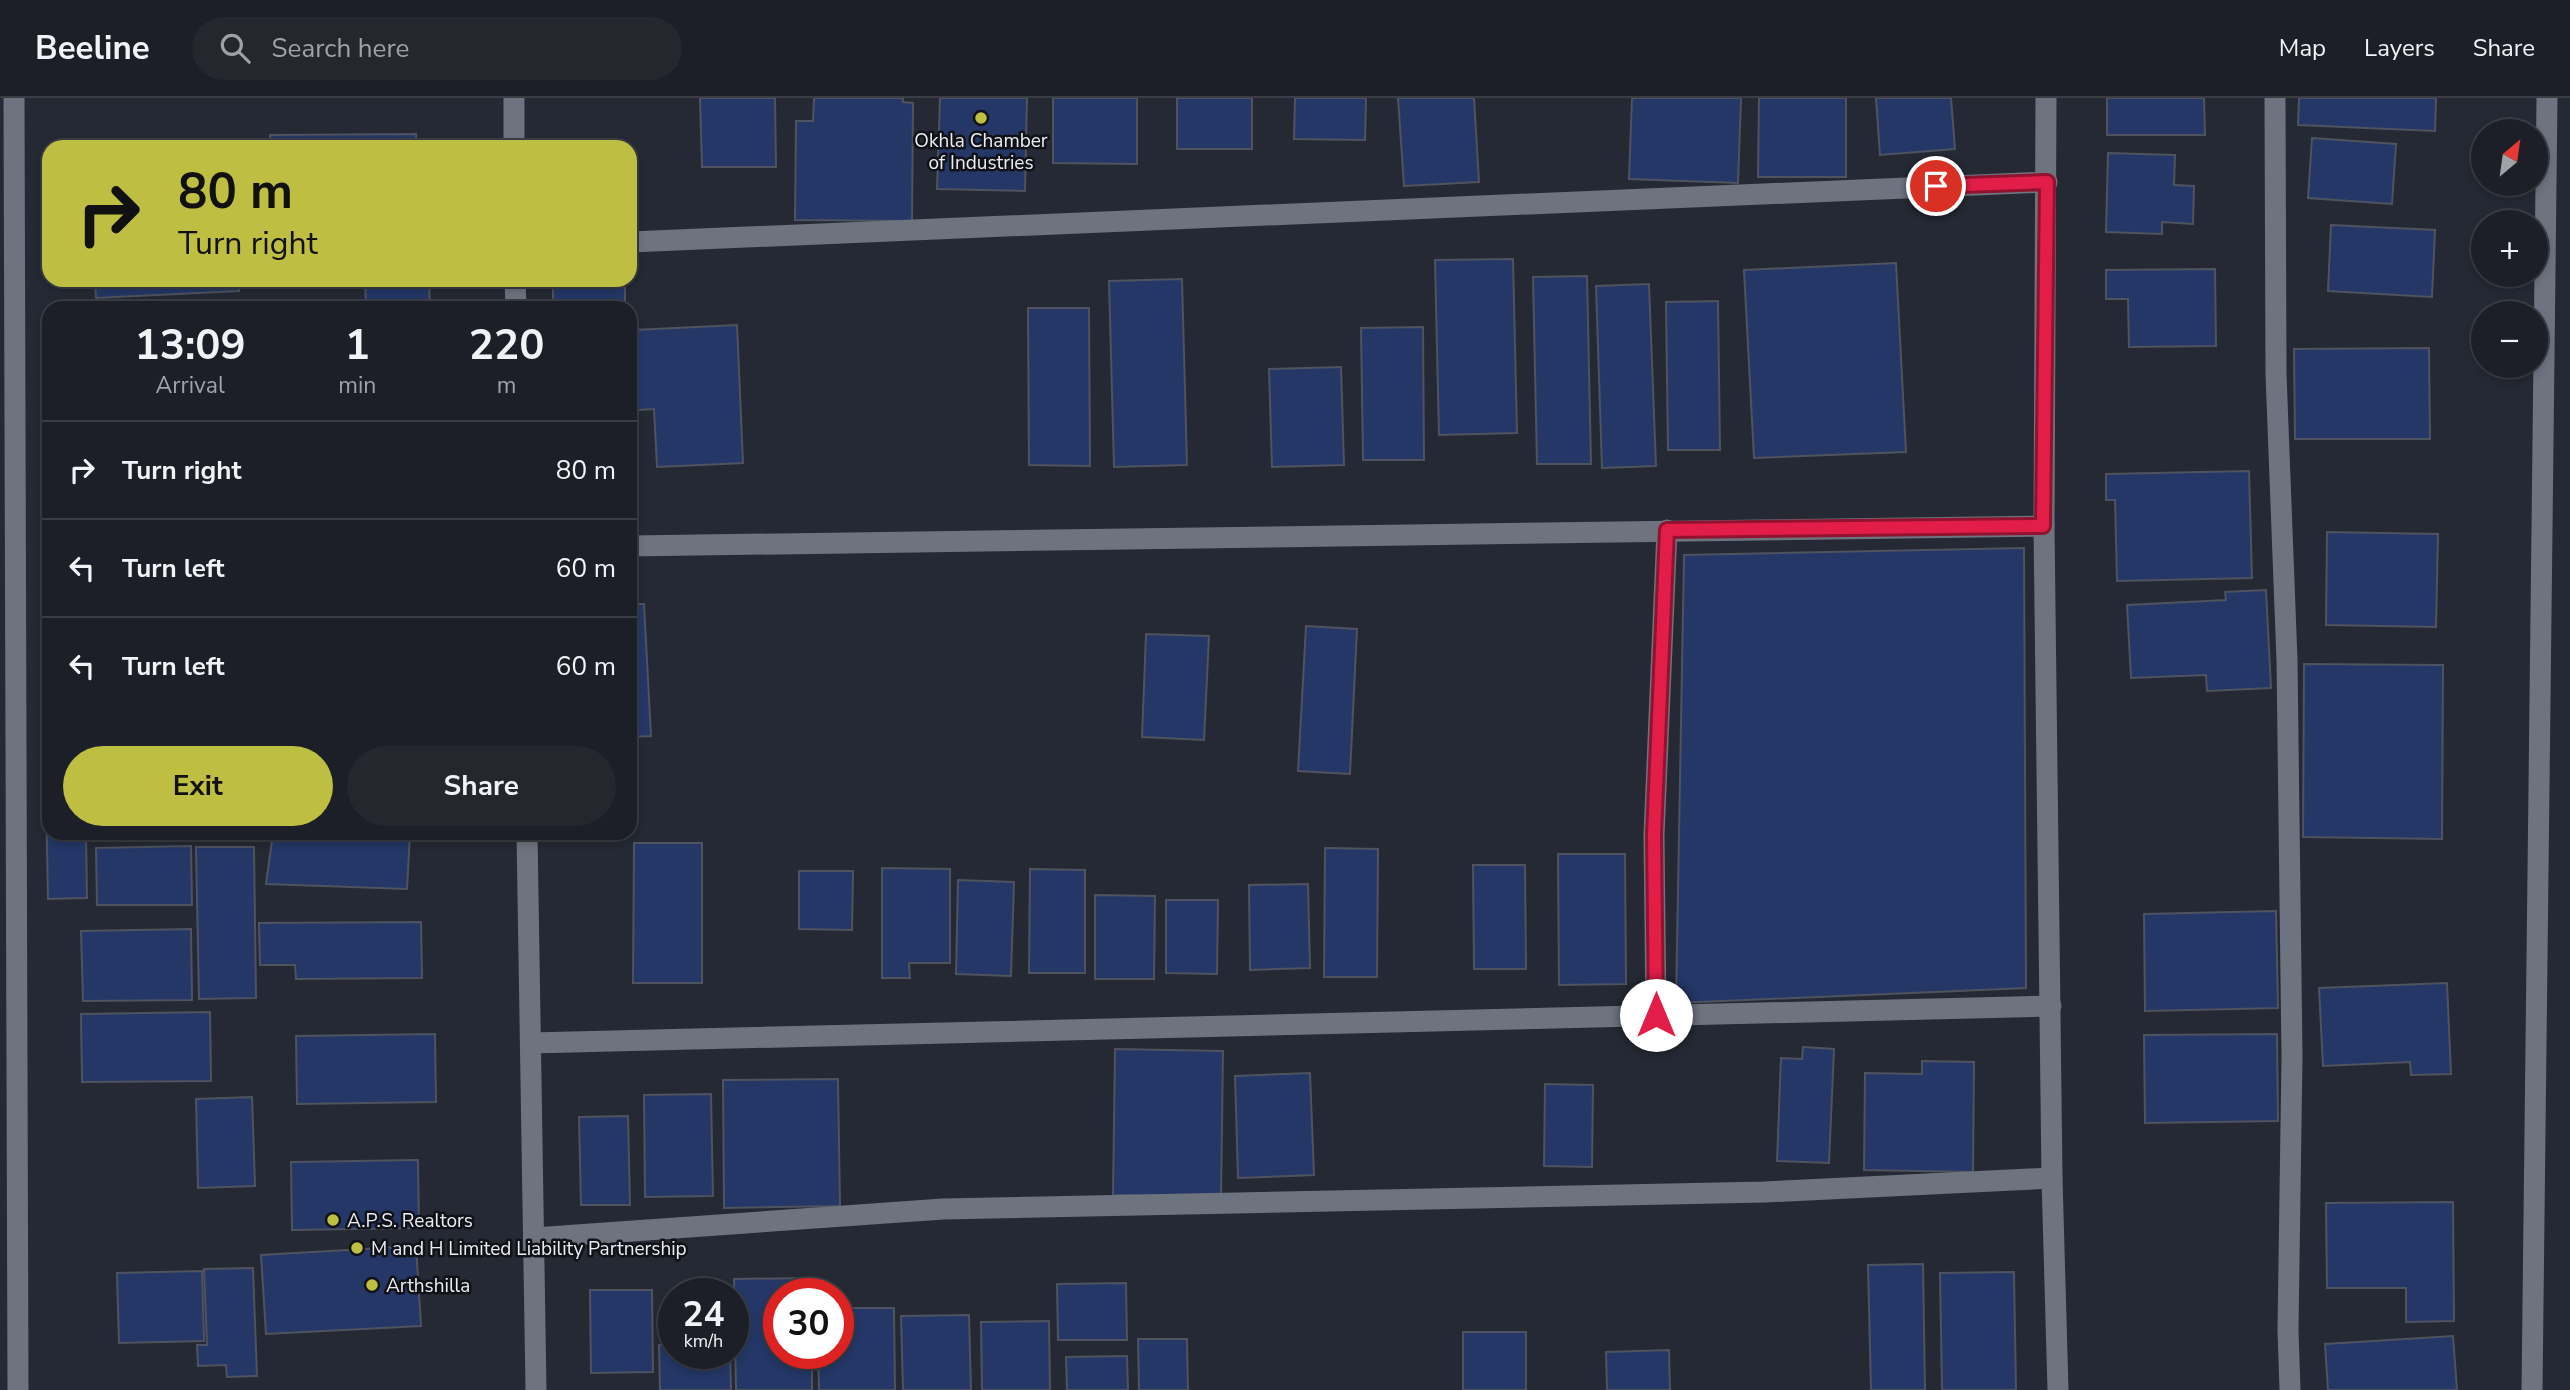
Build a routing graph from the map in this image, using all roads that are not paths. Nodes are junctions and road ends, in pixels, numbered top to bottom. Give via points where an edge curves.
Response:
1 (14, 98) edge
2 (514, 98) edge
3 (2046, 98) edge
4 (2275, 98) edge
5 (2547, 98) edge
6 (514, 140) edge
7 (2047, 182) junction
8 (637, 242) edge
9 (2043, 526) junction
10 (1667, 530) junction
11 (637, 546) edge
12 (527, 840) edge
13 (2050, 1006) junction
14 (1656, 1015) junction
15 (531, 1043) junction
16 (2052, 1178) junction
17 (534, 1238) junction
18 (18, 1390) edge
19 (536, 1390) edge
20 (2058, 1390) edge
21 (2290, 1390) edge
22 (2532, 1390) edge

1 - 18 street
2 - 6 street
3 - 7 street
4 - 21 street via 2276,374 2288,674
5 - 22 street
7 - 8 street
7 - 9 street
9 - 10 street
9 - 13 street
10 - 11 street
10 - 14 street via 1654,835
12 - 15 street
13 - 14 street
13 - 16 street
14 - 15 street
15 - 17 street
16 - 17 street via 1765,1192 943,1209
16 - 20 street
17 - 19 street

